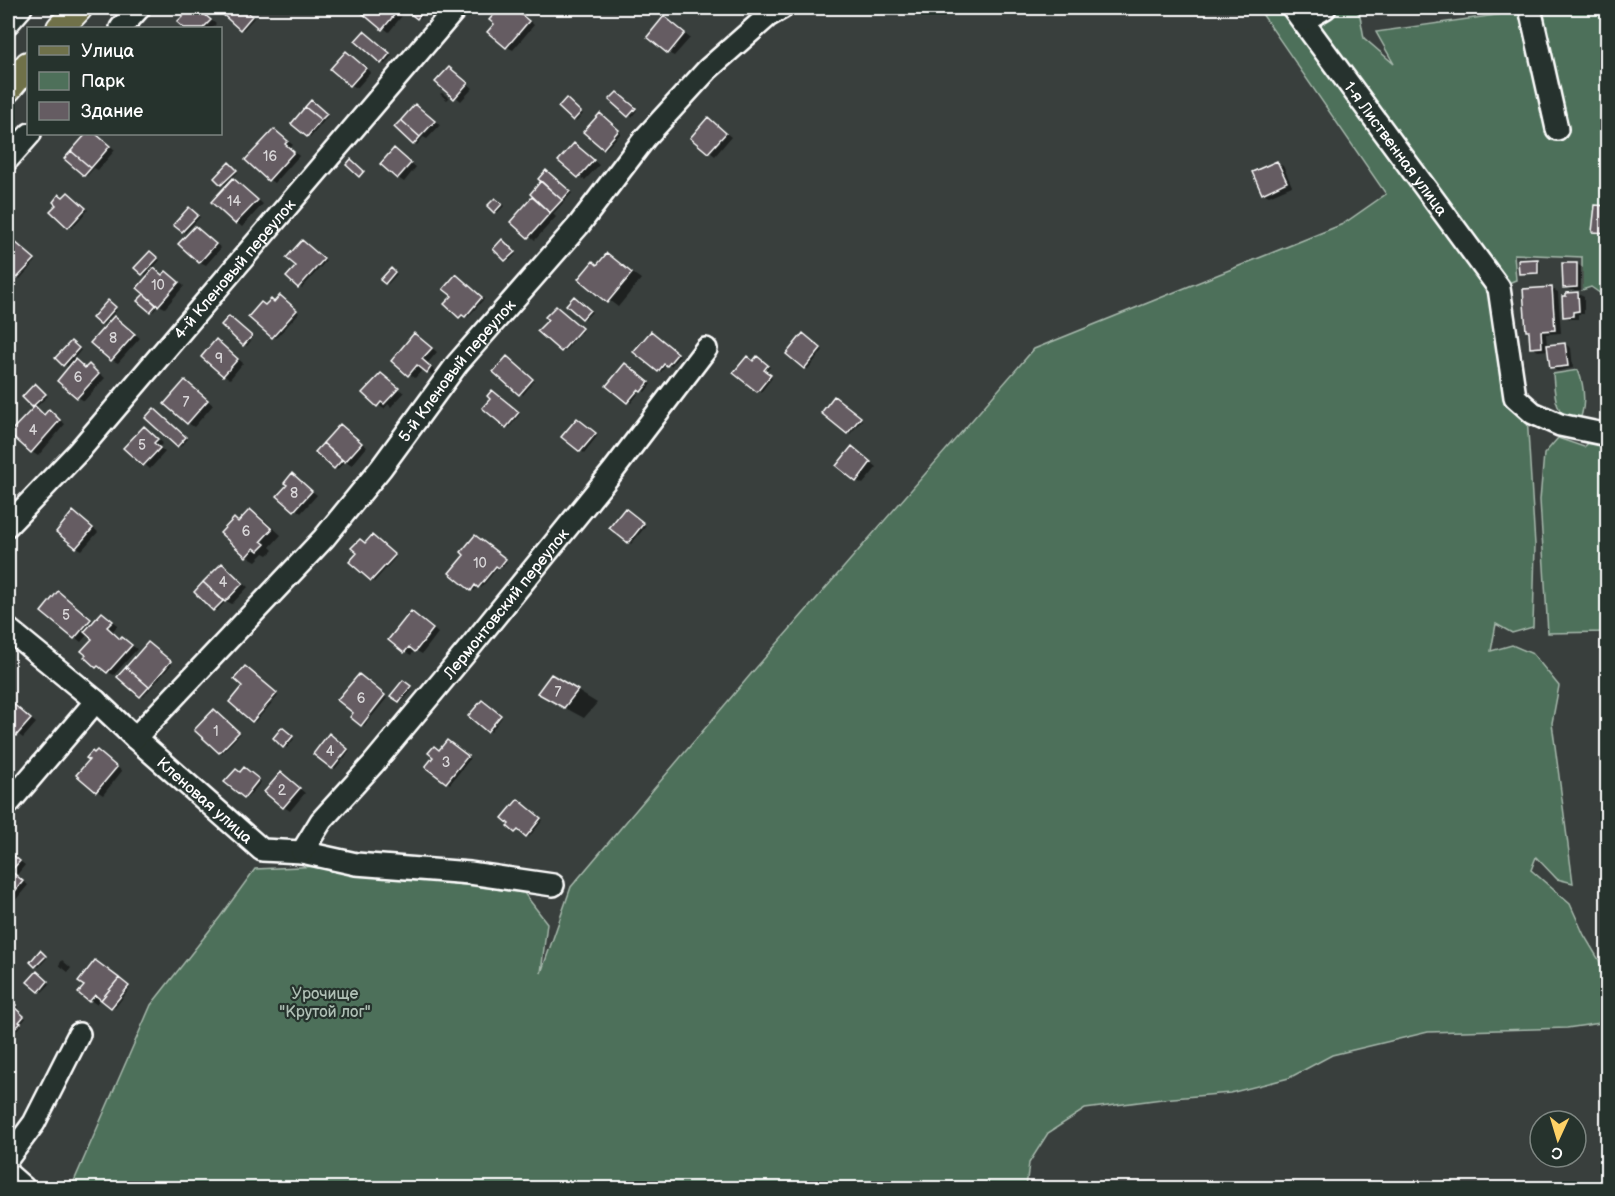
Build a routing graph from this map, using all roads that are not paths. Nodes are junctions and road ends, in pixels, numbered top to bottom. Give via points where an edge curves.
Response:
1 (21, 8) edge
2 (79, 8) edge
3 (139, 8) edge
4 (456, 8) edge
5 (782, 8) edge
6 (1325, 8) edge
7 (1530, 8) edge
8 (1298, 14) edge
9 (8, 23) edge
10 (61, 27) edge
11 (122, 27) edge
12 (27, 66) edge
13 (8, 89) edge
14 (1557, 129) dead end
15 (29, 135) edge
16 (8, 159) edge
17 (706, 349) dead end
18 (1608, 435) edge
19 (8, 525) edge
20 (8, 630) edge
21 (96, 701) junction
22 (135, 738) junction
23 (8, 804) edge
24 (302, 852) junction
25 (553, 885) dead end
26 (79, 1034) dead end
27 (8, 1158) edge
28 (8, 1174) edge
29 (24, 1188) edge

1 - 9 street
2 - 10 main road
3 - 11 street
4 - 19 street, 4-й Кленовый переулок via 78,452
5 - 22 street, 5-й Кленовый переулок via 708,69 645,138 578,226 457,364 324,538
6 - 8 street
7 - 14 street
8 - 18 street, 1-я Лиственная улица via 1499,288 1515,397 1533,413 1560,426
12 - 13 main road
15 - 16 street
17 - 24 street, Лермонтовский переулок via 467,651 321,821
20 - 21 street, Кленовая улица
21 - 22 street, Кленовая улица
21 - 23 street
22 - 24 street, Кленовая улица via 262,850
24 - 25 street, Кленовая улица via 356,864 470,873
26 - 27 street via 34,1123
28 - 29 street

